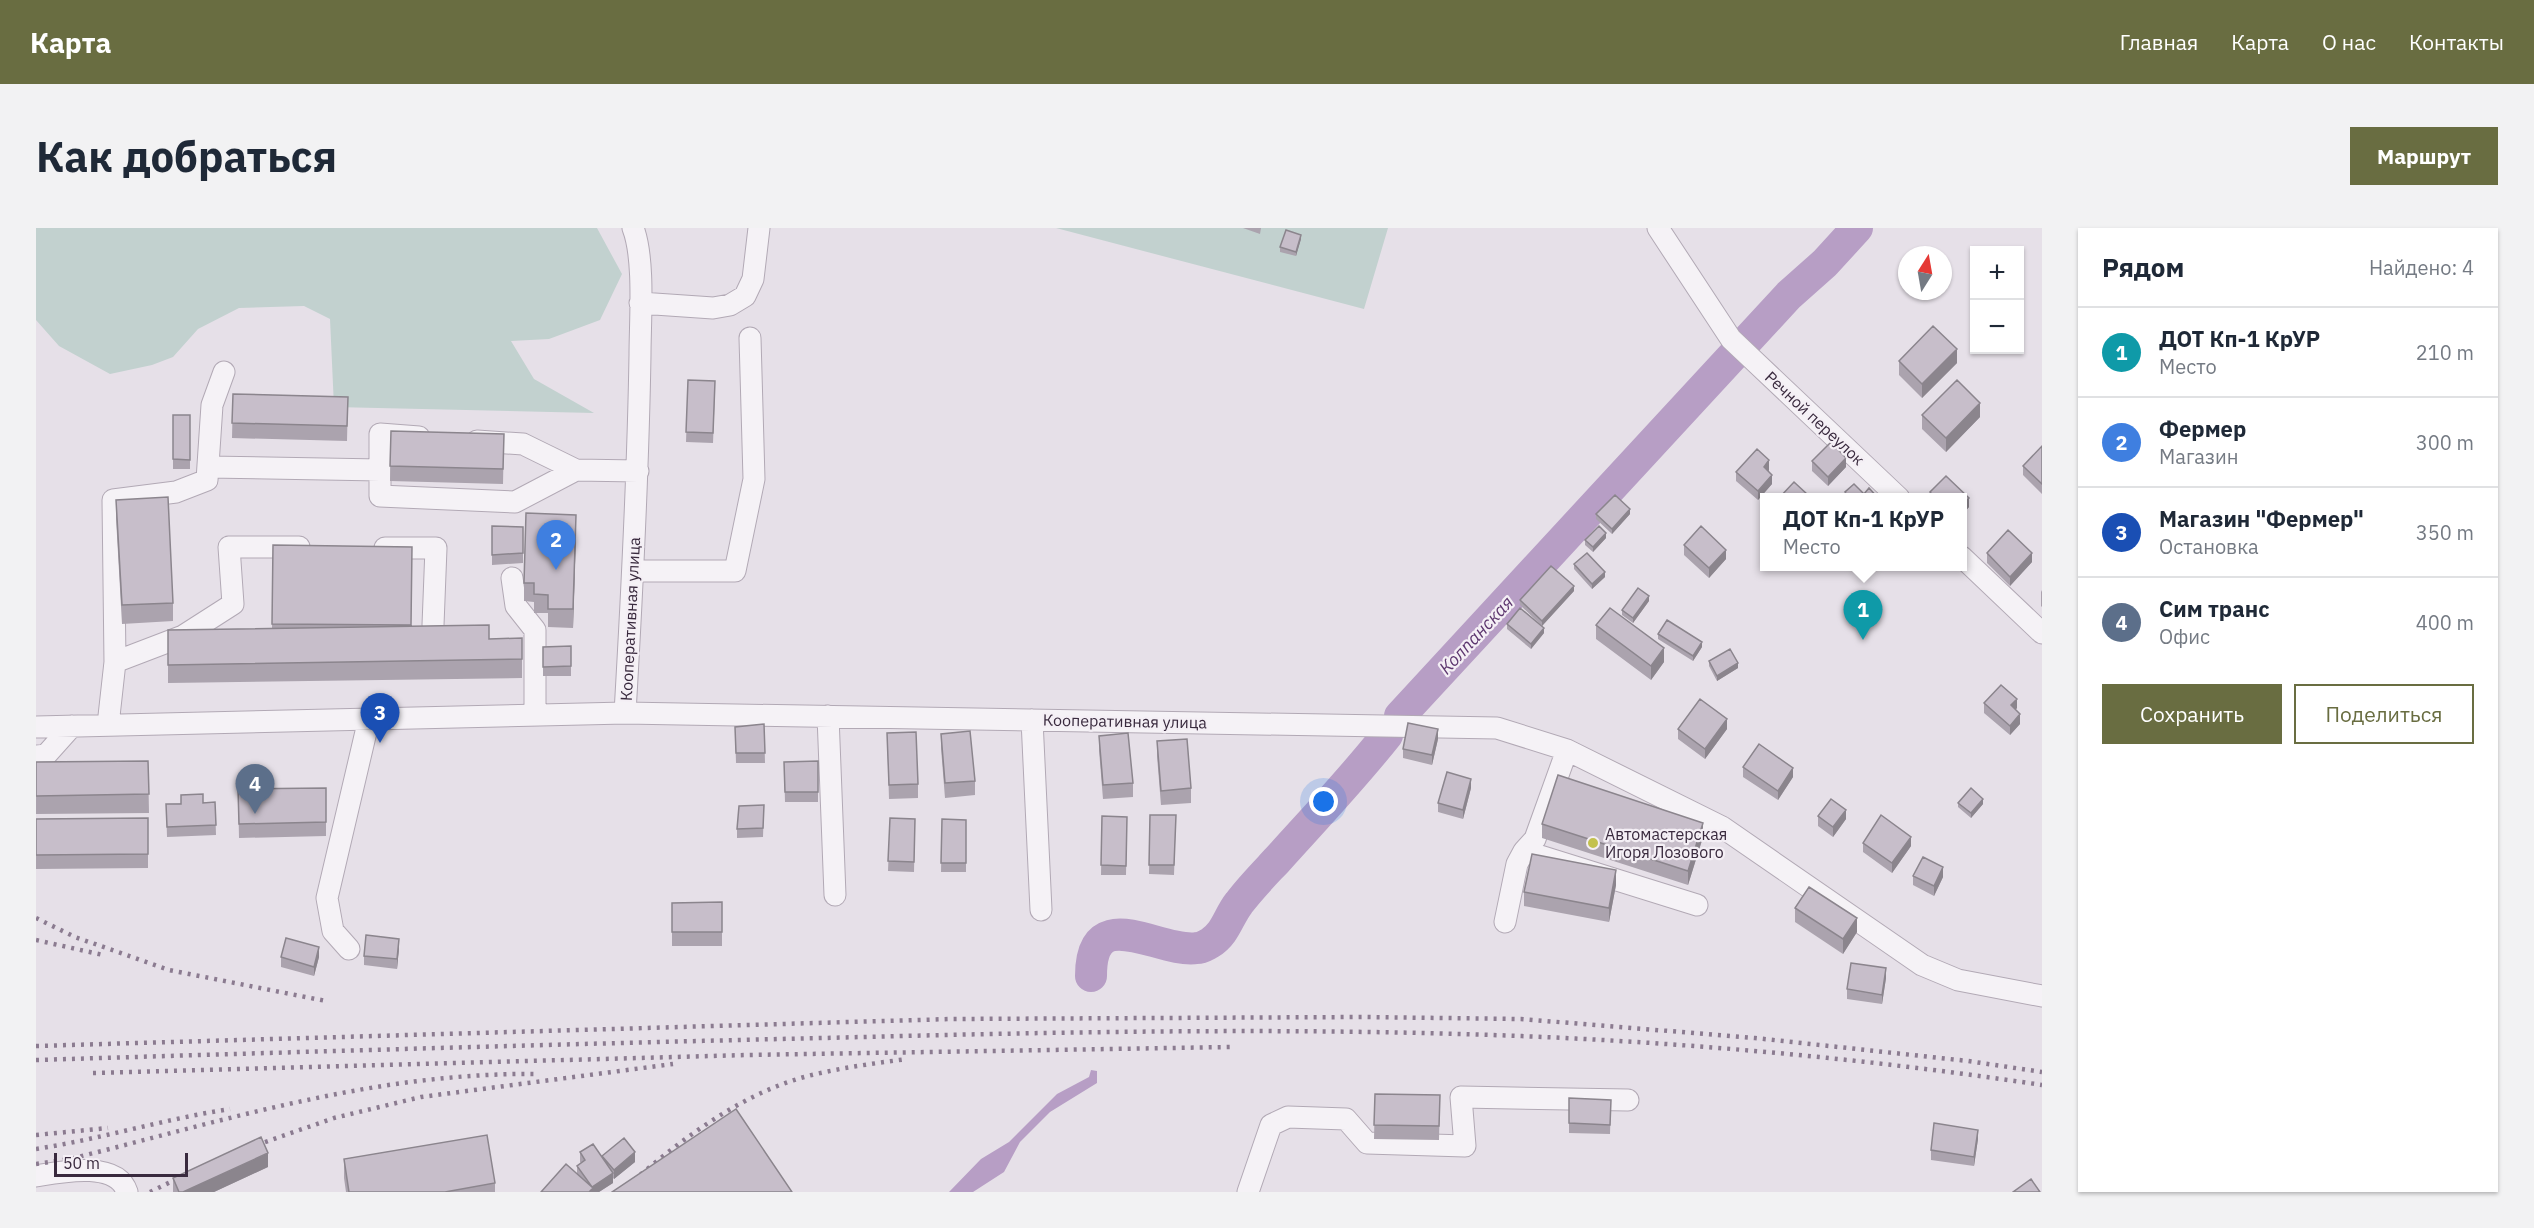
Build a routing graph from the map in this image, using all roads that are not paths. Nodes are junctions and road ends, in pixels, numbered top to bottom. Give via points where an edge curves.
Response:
1 (633, 228) edge
2 (759, 228) edge
3 (1658, 228) edge
4 (640, 303) junction
5 (750, 338) dead end
6 (224, 372) dead end
7 (208, 467) junction
8 (380, 470) junction
9 (576, 470) junction
10 (638, 471) junction
11 (1894, 493) edge
12 (321, 547) edge
13 (367, 548) edge
14 (1967, 562) edge
15 (633, 571) junction
16 (512, 578) dead end
17 (433, 626) edge
18 (2042, 633) edge
19 (115, 662) junction
20 (625, 712) junction
21 (535, 715) junction
22 (828, 716) junction
23 (369, 719) junction
24 (1032, 720) junction
25 (108, 725) junction
26 (72, 726) junction
27 (36, 727) edge
28 (1567, 750) junction
29 (36, 756) edge
30 (1524, 851) junction
31 (835, 895) dead end
32 (1697, 905) dead end
33 (1041, 910) dead end
34 (1505, 922) dead end
35 (349, 949) dead end
36 (2042, 996) edge
37 (1628, 1100) dead end
38 (36, 1176) edge
39 (127, 1192) edge
40 (1248, 1192) edge

1 - 4 street, Кооперативная улица via 638,240
2 - 4 street via 753,279 745,296 730,305 713,308
3 - 11 street, Речной переулок via 1731,339
4 - 10 street, Кооперативная улица
5 - 15 street via 754,479 735,571
6 - 7 street via 212,405
7 - 8 street
7 - 19 street via 207,480 176,492 113,500
8 - 9 street via 380,496 515,502
8 - 9 street via 380,434 523,444
9 - 10 street
10 - 15 street, Кооперативная улица
12 - 19 street via 229,547 233,604 183,636
13 - 17 street via 436,548
14 - 18 street
15 - 20 street, Кооперативная улица
16 - 21 street via 516,606 535,630
19 - 25 street
20 - 21 street
20 - 22 street, Кооперативная улица
21 - 23 street
22 - 24 street, Кооперативная улица
22 - 31 street
23 - 25 street
23 - 35 street via 327,898 333,931
24 - 28 street, Кооперативная улица via 1497,728
24 - 33 street
25 - 26 street
26 - 27 street
26 - 29 street via 46,755
28 - 30 street via 1534,839
28 - 36 street, Кооперативная улица via 1722,827 1922,965 1958,980
30 - 32 street
30 - 34 street via 1517,864
37 - 40 street via 1461,1097 1465,1146 1366,1143 1346,1119 1288,1117 1271,1125
38 - 39 street via 74,1170 106,1172

